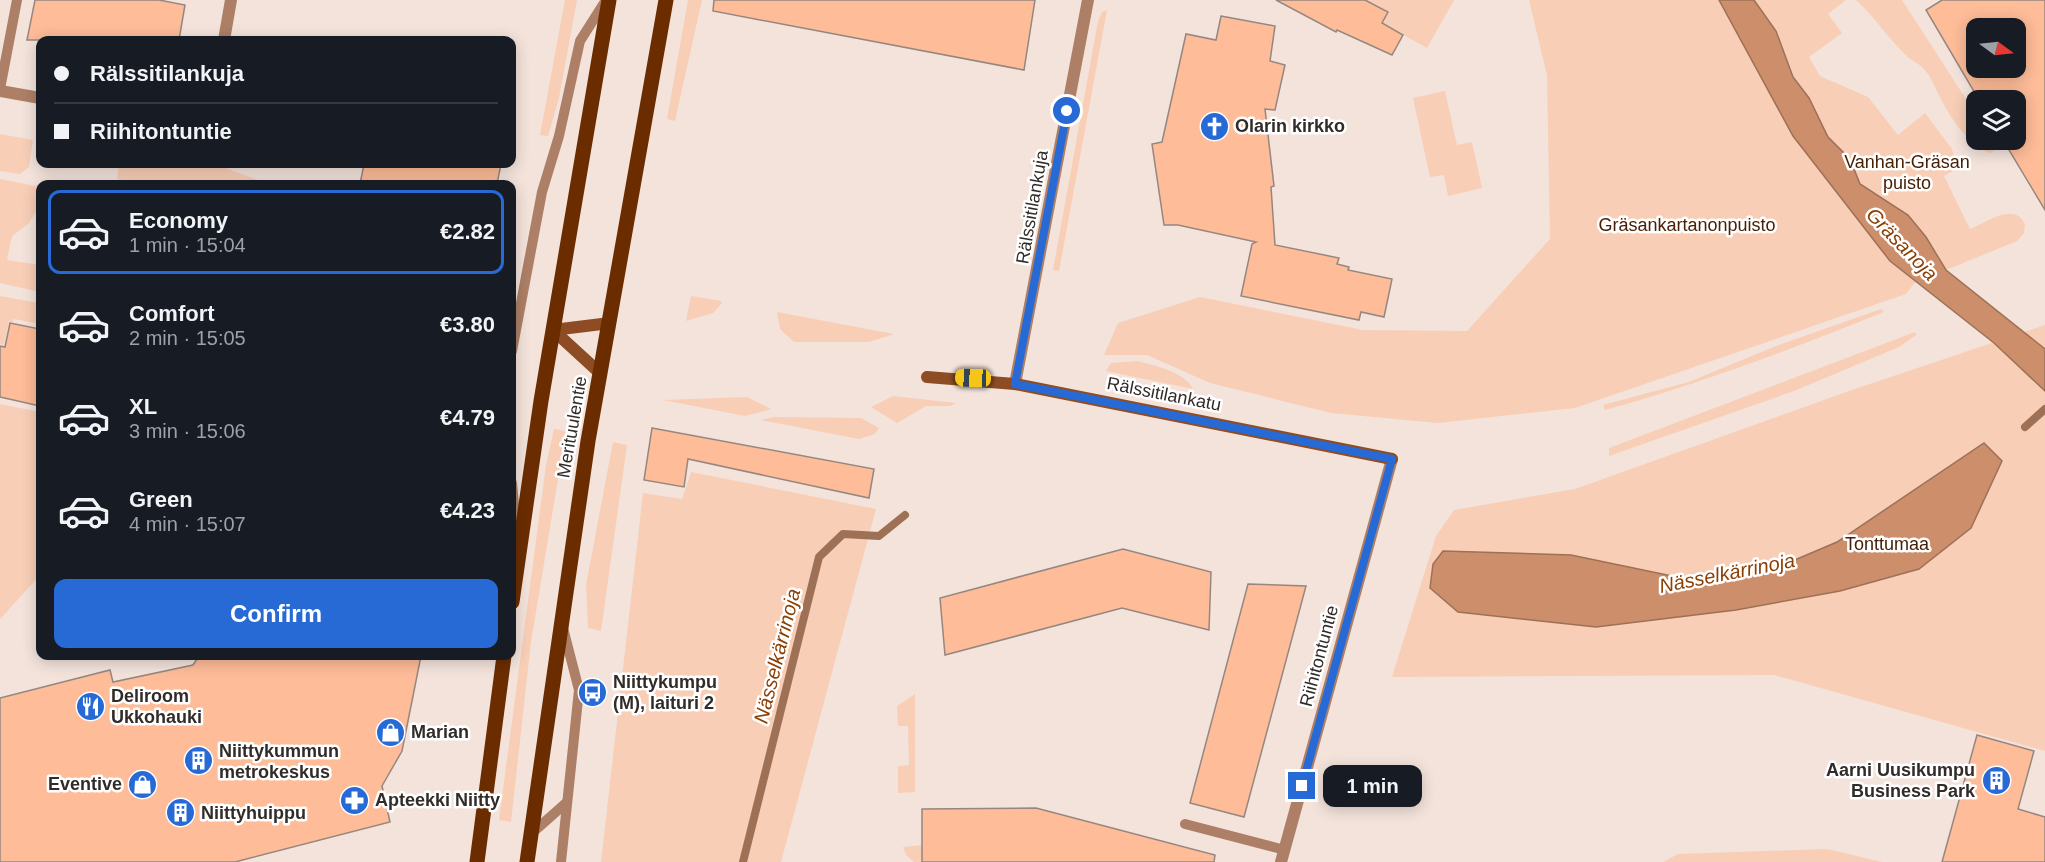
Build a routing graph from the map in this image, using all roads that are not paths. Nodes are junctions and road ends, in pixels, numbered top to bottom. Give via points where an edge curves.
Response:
1 (17, 0) edge
2 (231, 0) edge
3 (608, 0) edge
4 (666, 0) edge
5 (1088, 0) edge
6 (225, 36) edge
7 (0, 90) edge
8 (36, 97) edge
9 (610, 322) junction
10 (516, 330) edge
11 (553, 330) junction
12 (602, 374) junction
13 (927, 376) dead end
14 (1015, 384) junction
15 (1392, 459) joint
16 (516, 521) edge
17 (519, 550) junction
18 (516, 573) edge
19 (561, 620) junction
20 (503, 660) edge
21 (566, 803) junction
22 (1185, 824) dead end
23 (531, 834) junction
24 (1283, 856) edge
25 (477, 862) edge
26 (527, 862) edge
27 (561, 862) edge

1 - 7 lane
2 - 6 street
3 - 10 lane via 580,41 542,192
3 - 11 main road, Merituulentie
4 - 9 main road, Merituulentie
5 - 14 street, Rälssitilankuja
7 - 8 street
9 - 11 main road
9 - 12 main road, Merituulentie
11 - 12 main road
11 - 17 main road, Merituulentie
12 - 19 main road, Merituulentie
13 - 14 main road, Rälssitilankatu
14 - 15 main road, Rälssitilankatu
15 - 24 street, Riihitontuntie
16 - 17 lane
17 - 18 main road, Merituulentie
19 - 21 lane via 579,690
19 - 23 main road, Merituulentie
20 - 25 main road
21 - 23 lane
21 - 27 lane
22 - 24 lane
23 - 26 main road, Merituulentie

